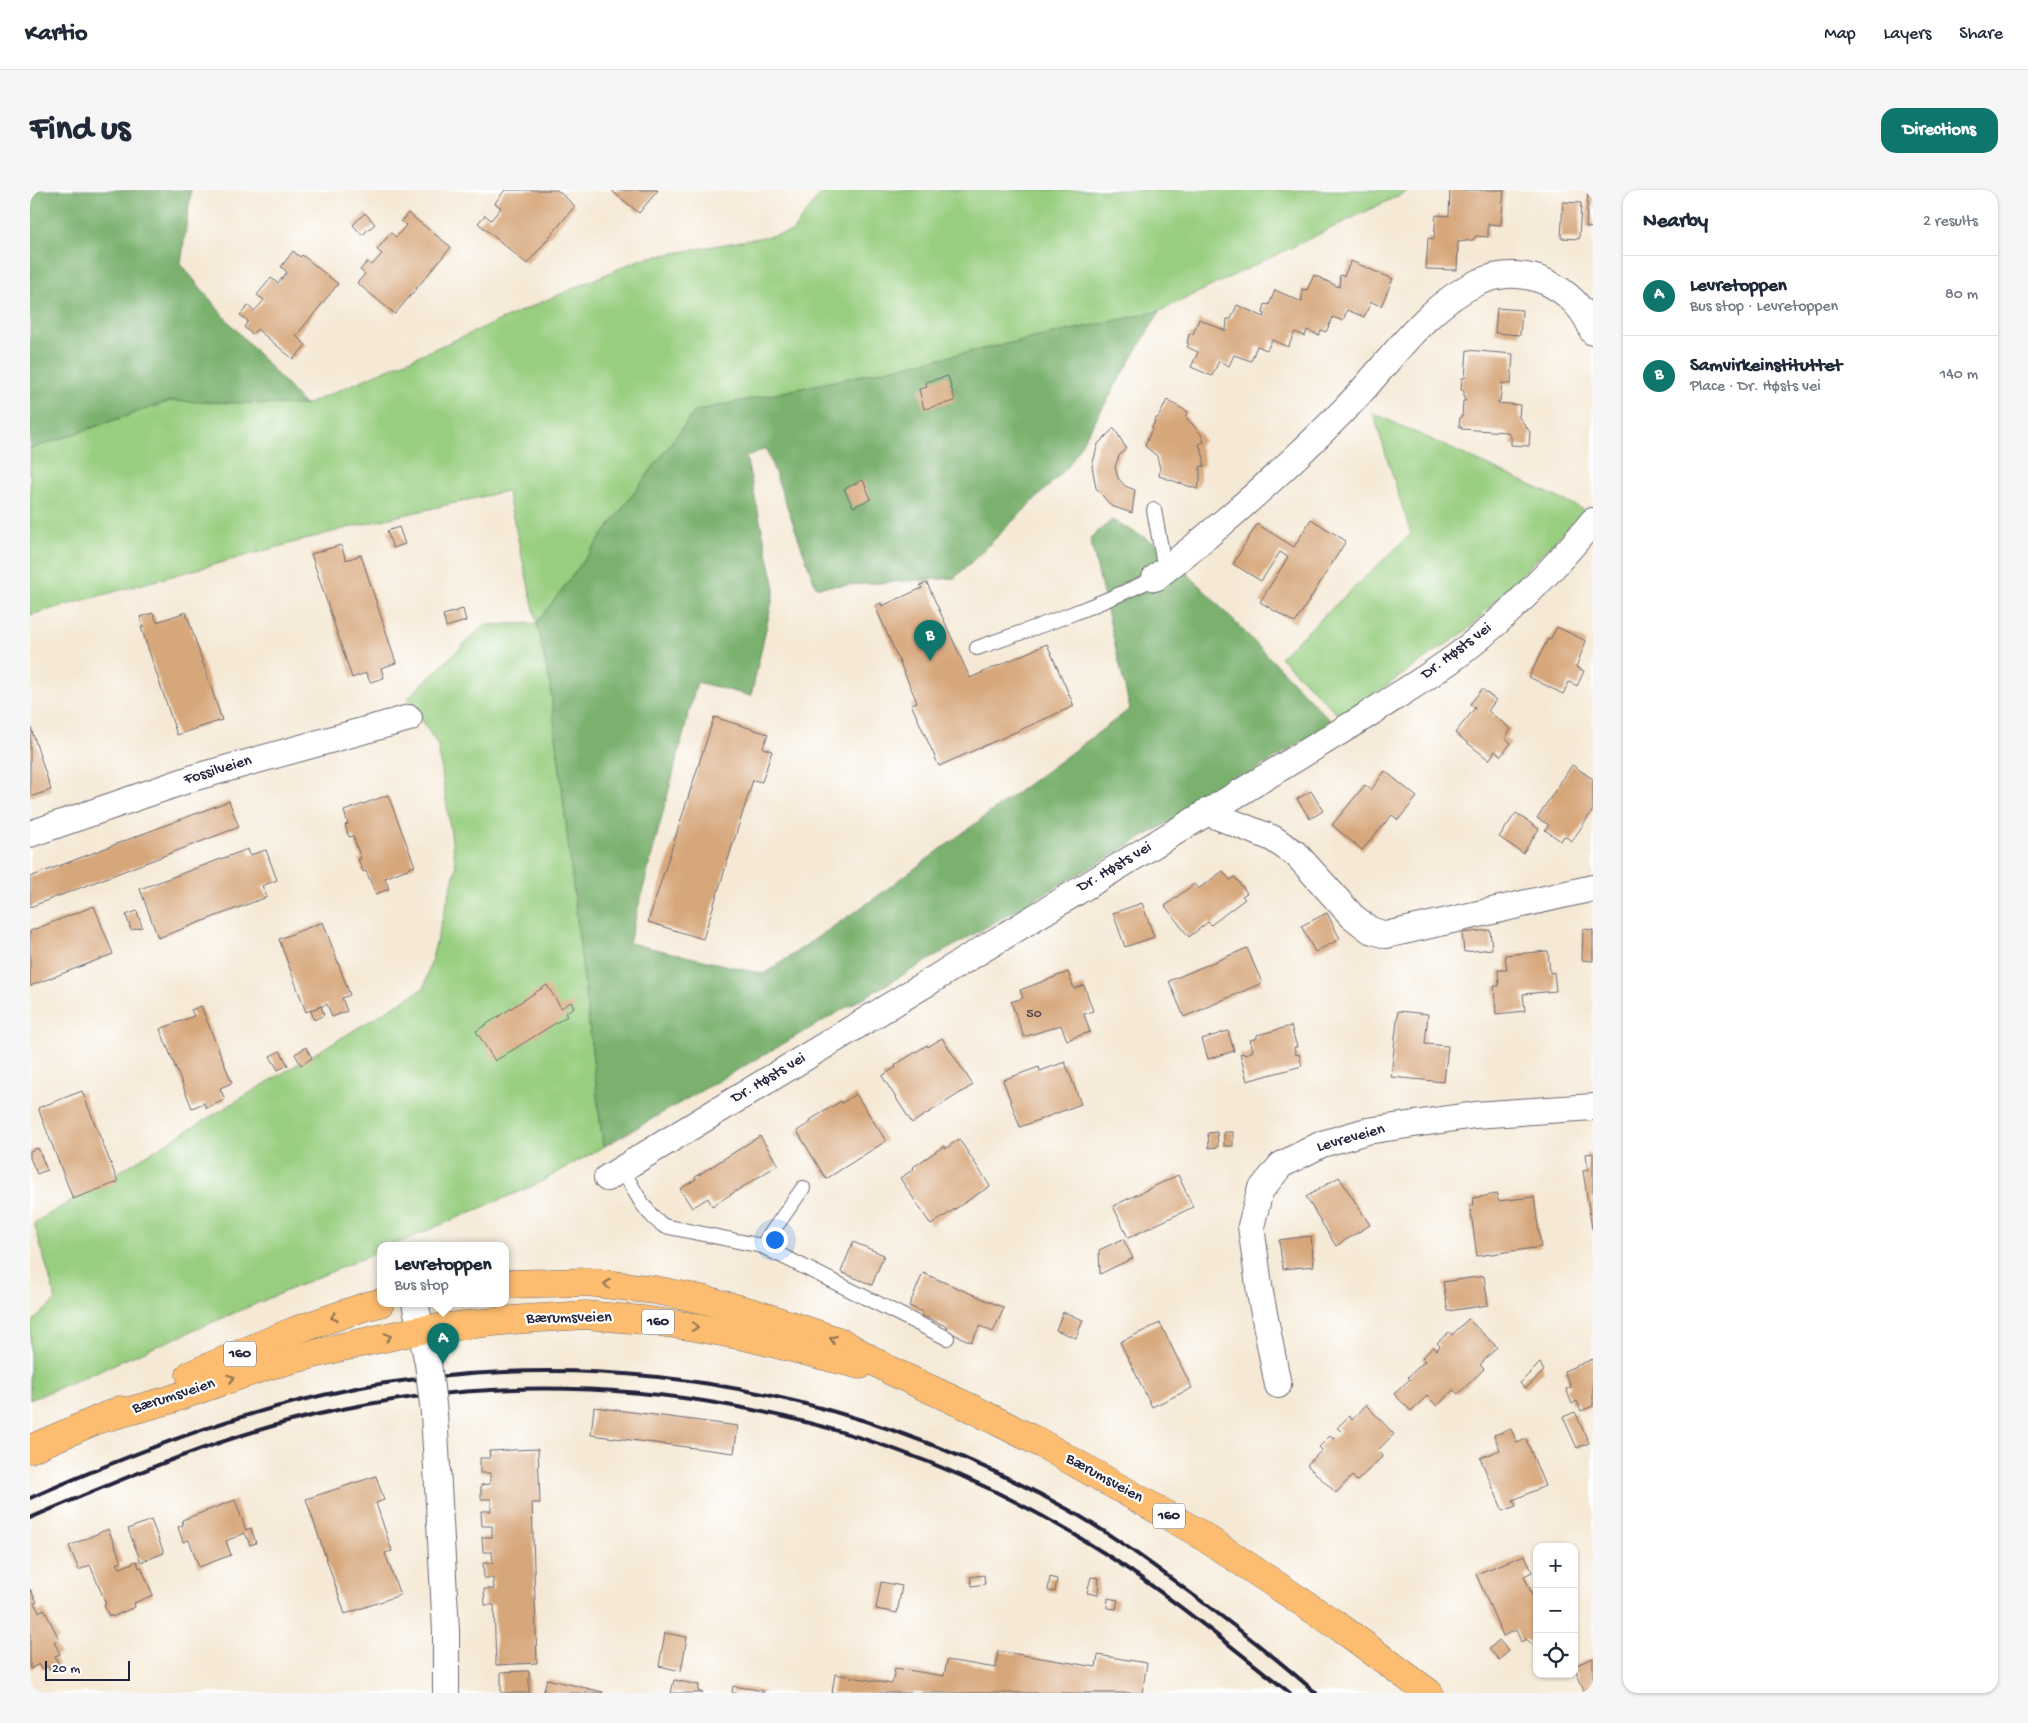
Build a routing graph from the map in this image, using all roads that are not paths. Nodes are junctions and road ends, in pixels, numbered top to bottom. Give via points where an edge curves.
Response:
1 (1593, 332) edge
2 (1154, 510) dead end
3 (1593, 521) edge
4 (1160, 574) junction
5 (977, 648) dead end
6 (408, 718) dead end
7 (1206, 812) junction
8 (30, 834) edge
9 (1593, 888) edge
10 (1593, 1107) edge
11 (614, 1173) joint
12 (803, 1188) dead end
13 (762, 1246) junction
14 (509, 1284) edge
15 (377, 1304) edge
16 (415, 1307) edge
17 (420, 1330) junction
18 (947, 1338) dead end
19 (890, 1371) junction
20 (1278, 1385) dead end
21 (104, 1418) junction
22 (30, 1449) edge
23 (446, 1693) edge
24 (1429, 1693) edge

1 - 4 street via 1574,300 1556,285 1534,278 1504,274 1479,282 1450,298 1286,467 1218,529
2 - 4 lane
3 - 7 street, Dr. Høsts vei via 1553,568 1506,615 1460,653 1364,717
4 - 5 lane via 1115,597
6 - 8 street, Fossilveien via 196,777
7 - 9 street via 1272,838 1296,854 1352,916 1370,930 1386,935
7 - 11 street, Dr. Høsts vei
10 - 20 street, Levreveien via 1474,1115 1367,1131 1322,1144 1280,1165 1260,1191 1251,1226
11 - 13 lane via 664,1226
12 - 13 lane
13 - 18 lane
19 -> 14 main road, Bærumsveien / 160 via 841,1342 706,1300 588,1282
15 -> 21 main road, Bærumsveien / 160 via 294,1331 186,1376
16 - 17 street
17 -> 19 main road, Bærumsveien / 160 via 576,1316 623,1318 748,1337
21 -> 17 main road, Bærumsveien / 160 via 169,1400 267,1366
17 - 23 street, bridge via 434,1413 446,1622
19 - 24 main road, Bærumsveien / 160 via 1042,1444 1195,1531 1333,1622
21 - 22 main road, Bærumsveien / 160

